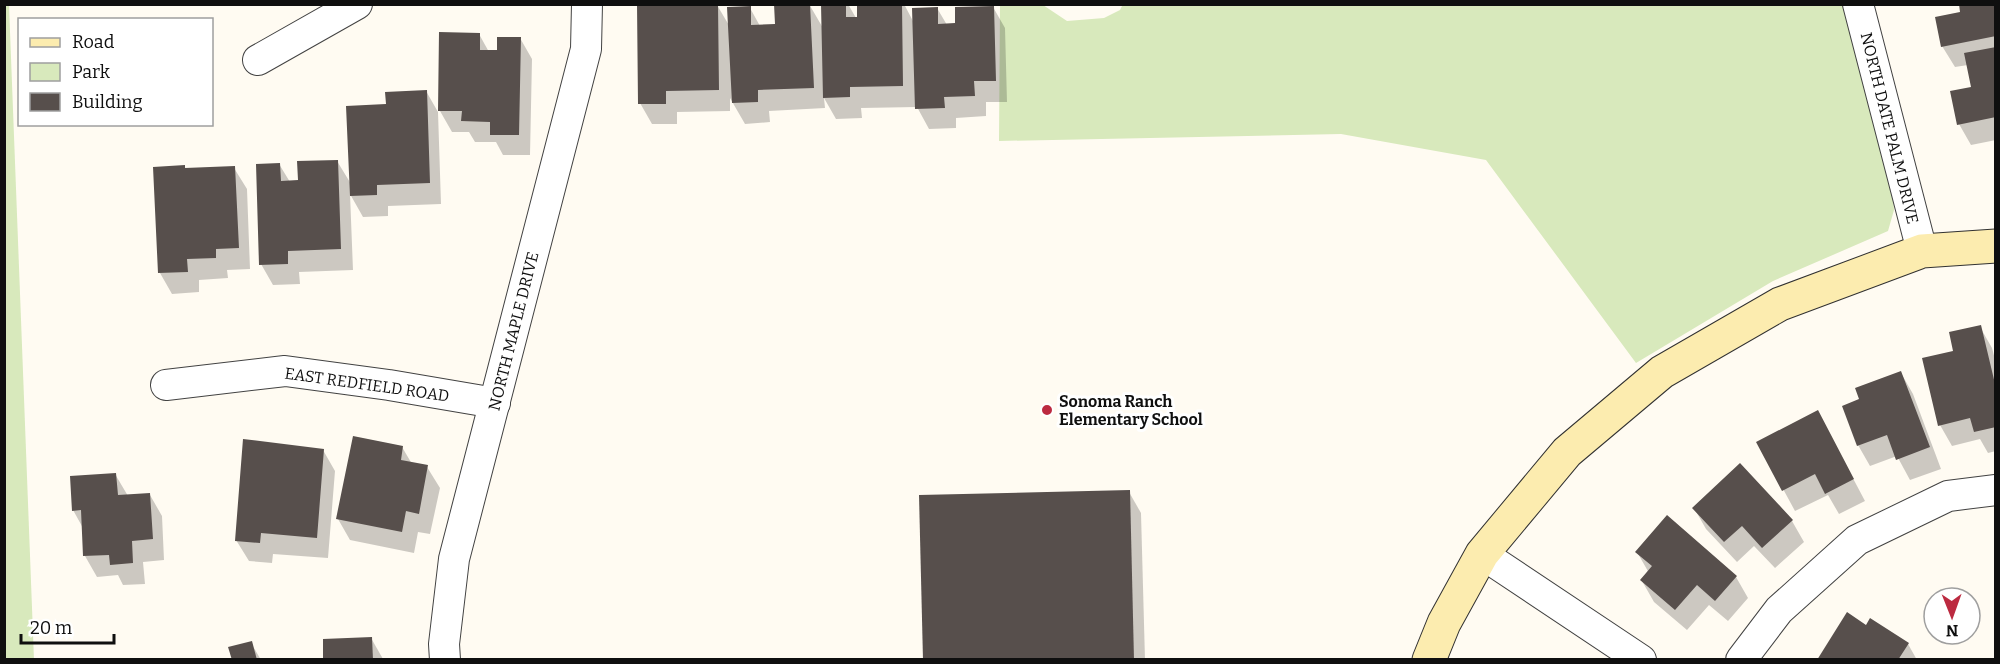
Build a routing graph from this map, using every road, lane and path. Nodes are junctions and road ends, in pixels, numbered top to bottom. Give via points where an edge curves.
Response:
1 (357, 4) edge
2 (587, 4) edge
3 (1858, 4) edge
4 (258, 60) dead end
5 (1995, 246) edge
6 (1922, 251) junction
7 (166, 385) dead end
8 (495, 403) junction
9 (1995, 489) edge
10 (1482, 554) junction
11 (445, 660) edge
12 (1429, 660) edge
13 (1641, 660) edge
14 (1741, 660) edge

1 - 4 street
2 - 8 street, NORTH MAPLE DRIVE via 586,50
3 - 6 street, NORTH DATE PALM DRIVE
5 - 6 street
6 - 10 street via 1780,304 1662,372 1567,452
7 - 8 street, EAST REDFIELD ROAD via 285,371
8 - 11 street, NORTH MAPLE DRIVE via 454,559
9 - 14 street via 1948,496 1857,540 1779,610
10 - 12 street via 1444,623
10 - 13 street

